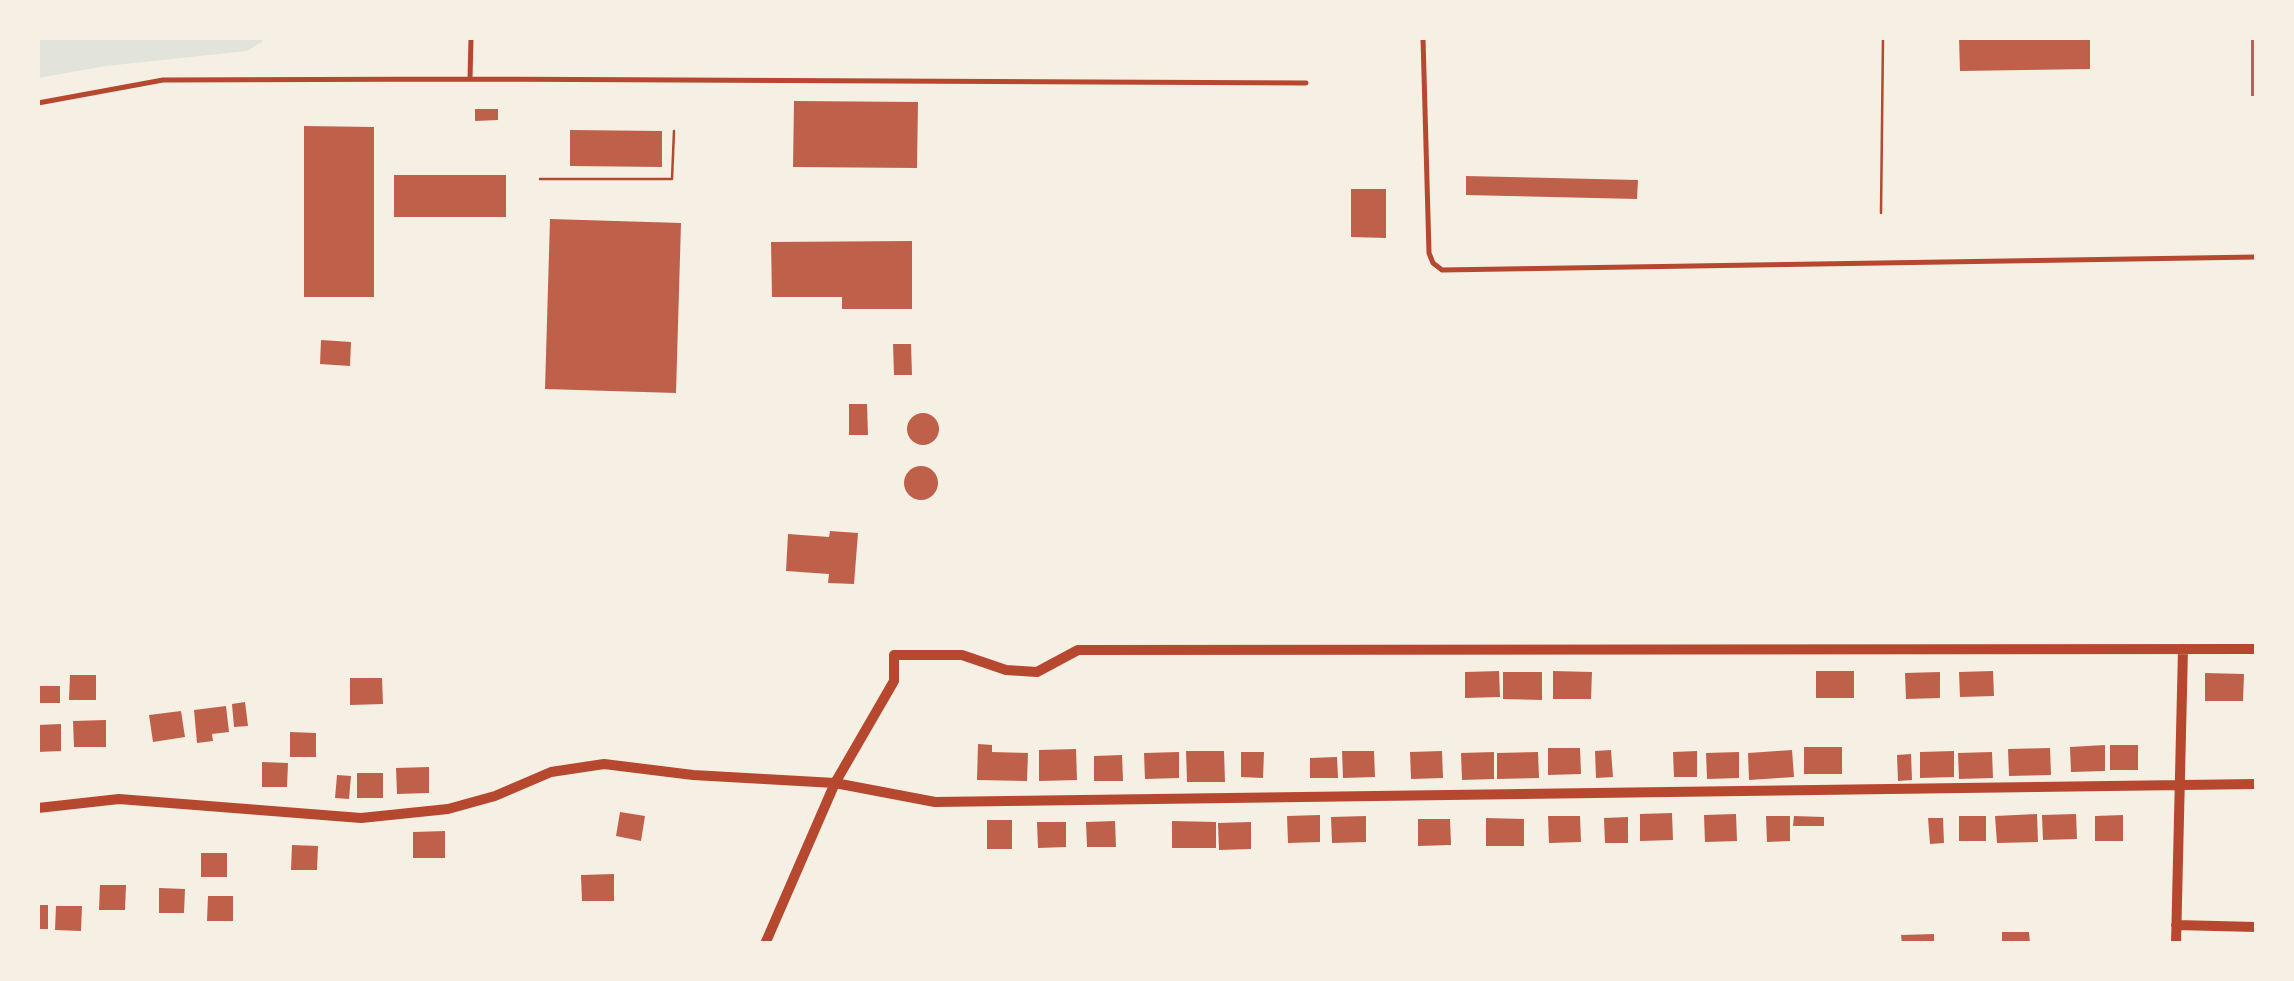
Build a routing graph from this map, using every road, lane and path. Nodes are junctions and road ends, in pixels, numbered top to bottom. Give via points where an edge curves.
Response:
1 (471, 38) edge
2 (1423, 38) edge
3 (1882, 38) edge
4 (470, 79) junction
5 (1306, 84) dead end
6 (38, 103) edge
7 (674, 131) dead end
8 (540, 179) dead end
9 (1880, 213) dead end
10 (2256, 257) edge
11 (2256, 648) edge
12 (2183, 649) junction
13 (835, 783) junction
14 (2256, 784) edge
15 (2180, 786) junction
16 (38, 808) edge
17 (2176, 926) junction
18 (2256, 927) edge
19 (765, 944) edge
20 (2176, 944) edge

1 - 4 lane
2 - 10 lane via 1429,253 1442,270
3 - 9 path
4 - 5 lane
4 - 6 lane via 162,80
7 - 8 path via 672,179
11 - 12 street
12 - 13 street via 1078,650 1037,672 962,655 894,655 894,681
12 - 15 street
13 - 15 street via 936,802
13 - 16 street via 604,764 552,772 448,810 361,818 119,799
13 - 19 street
14 - 15 street
15 - 17 street
17 - 18 street
17 - 20 street

